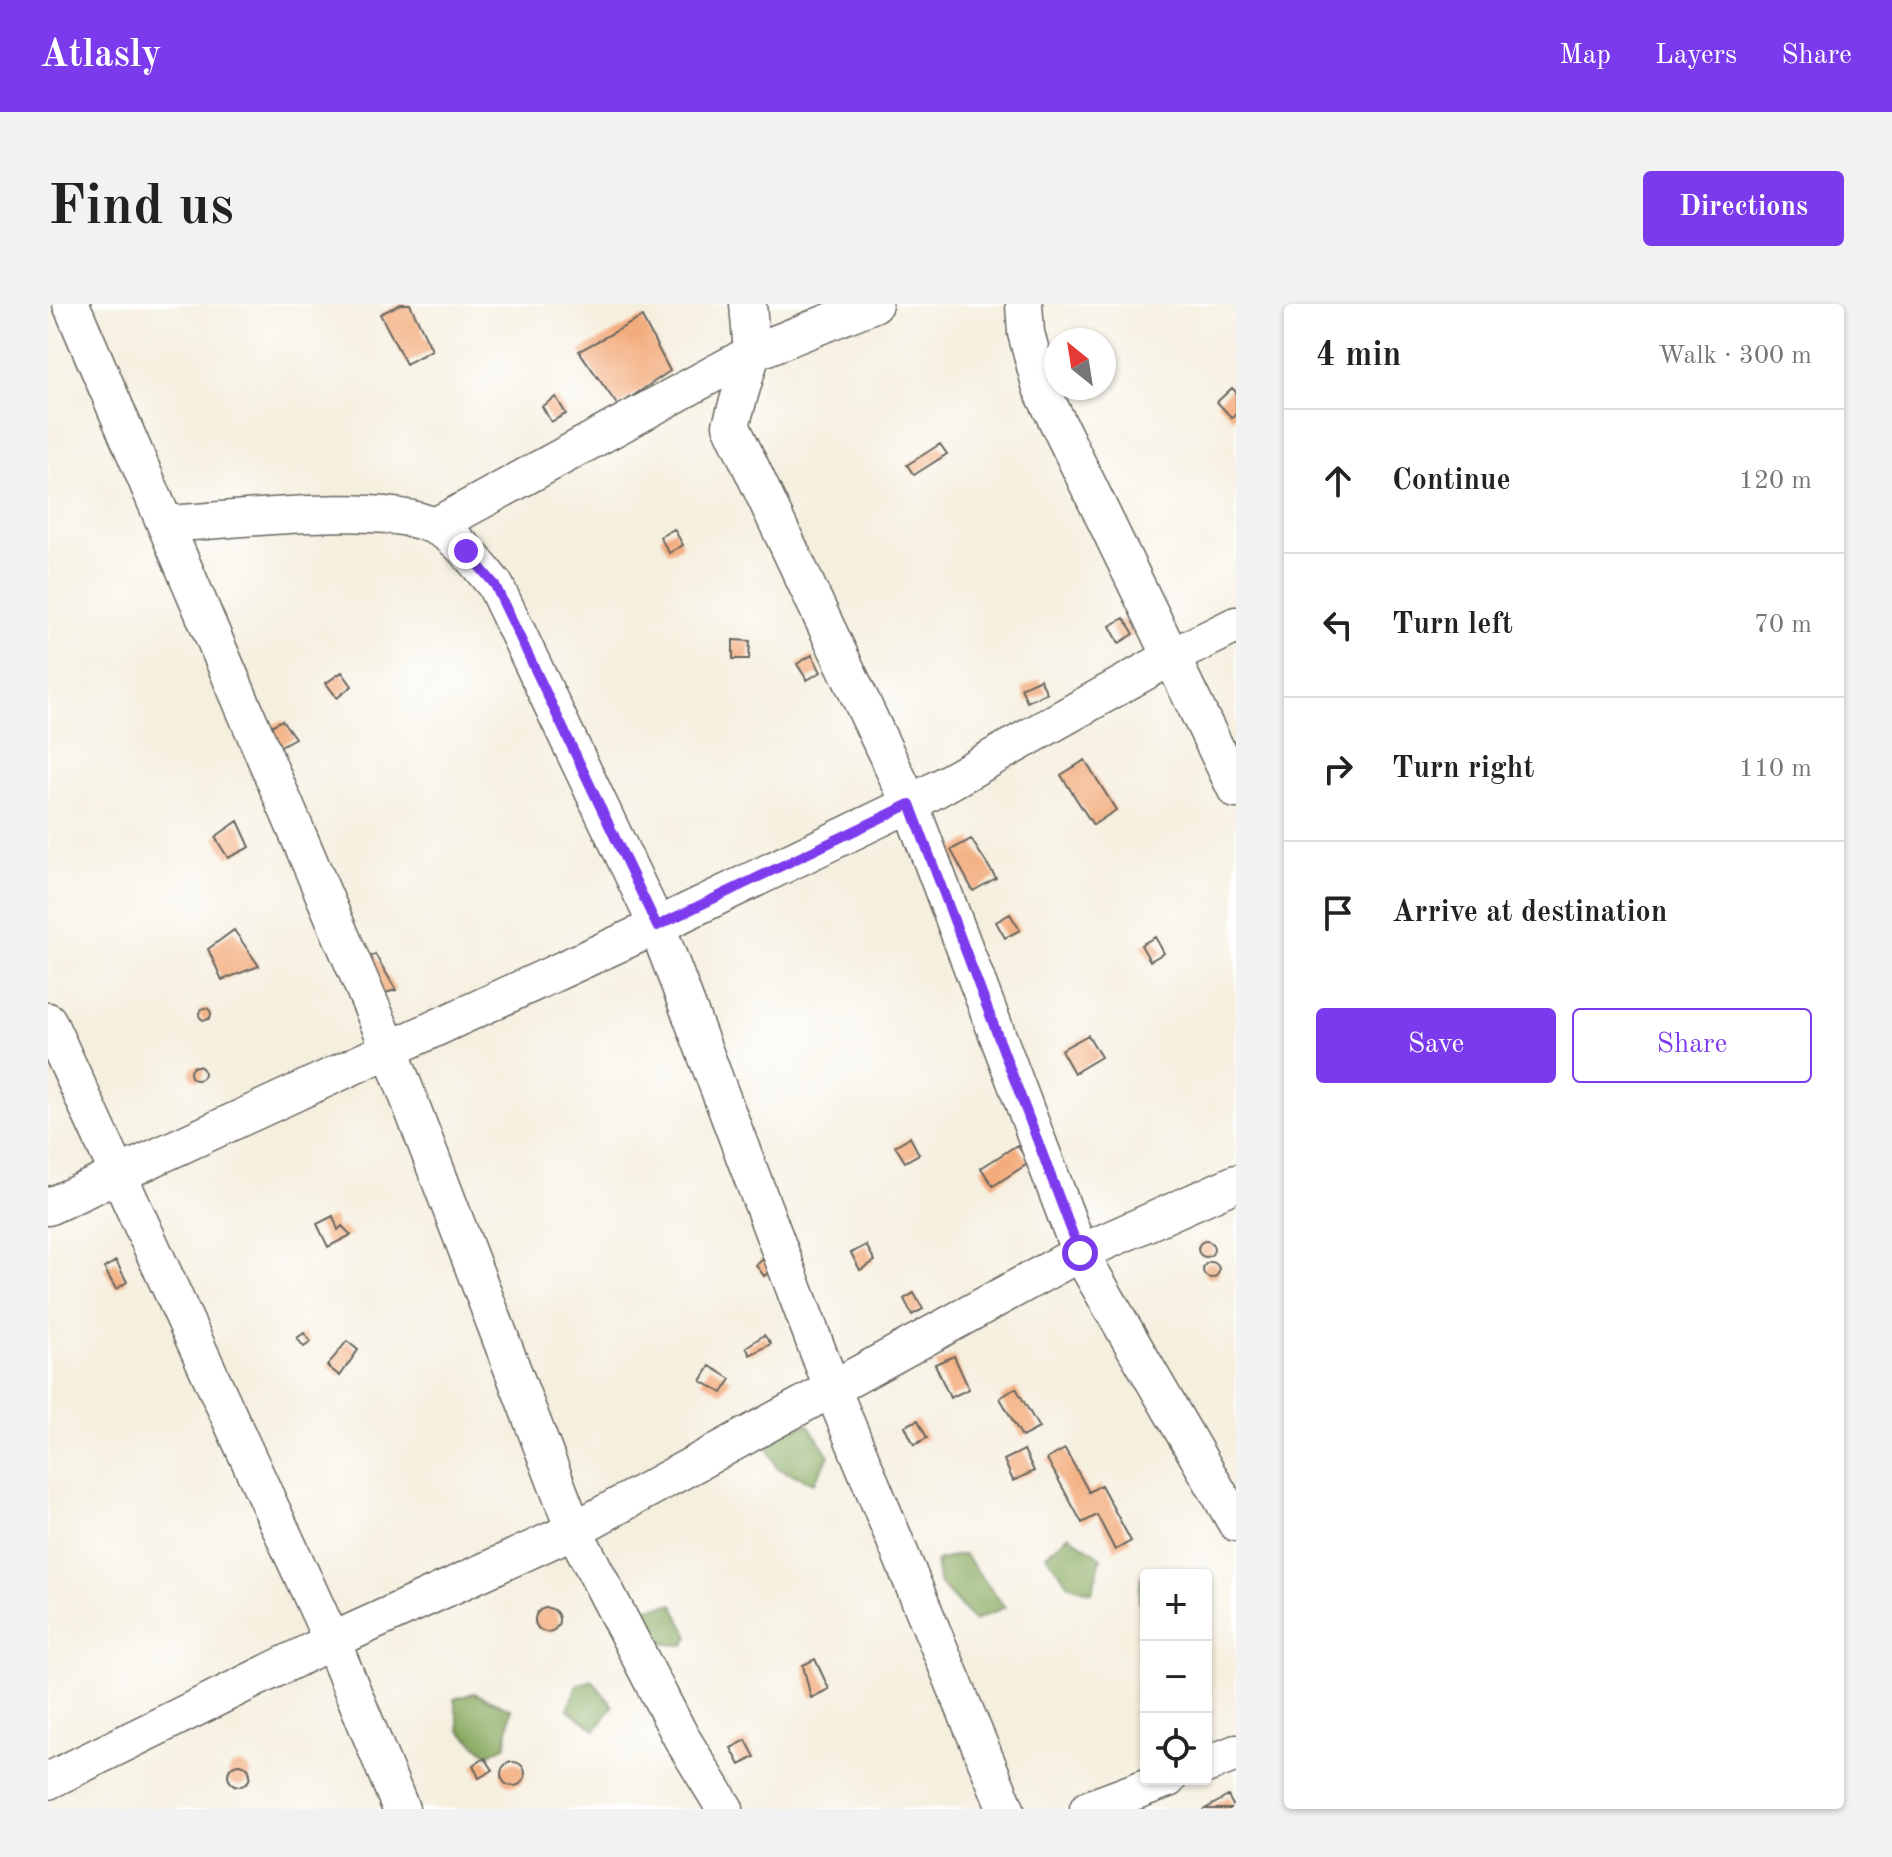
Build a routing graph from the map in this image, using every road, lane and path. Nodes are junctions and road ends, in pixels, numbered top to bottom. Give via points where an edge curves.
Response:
1 (71, 304) edge
2 (748, 304) edge
3 (874, 304) edge
4 (1024, 304) edge
5 (752, 353) junction
6 (165, 524) junction
7 (435, 526) junction
8 (1236, 625) edge
9 (1173, 656) junction
10 (1236, 790) edge
11 (910, 804) junction
12 (657, 926) junction
13 (48, 1021) edge
14 (390, 1050) junction
15 (118, 1175) junction
16 (1236, 1183) edge
17 (48, 1207) edge
18 (1080, 1253) junction
19 (833, 1391) junction
20 (1236, 1523) edge
21 (574, 1530) junction
22 (332, 1641) junction
23 (1236, 1753) edge
24 (1212, 1763) edge
25 (1152, 1785) edge
26 (52, 1787) edge
27 (401, 1809) edge
28 (725, 1809) edge
29 (1006, 1809) edge
30 (1088, 1809) edge

1 - 6 street
2 - 5 street
3 - 5 street
4 - 9 street via 1041,388
5 - 7 street
5 - 11 street via 731,425
6 - 7 street via 390,512
6 - 14 street
7 - 12 street via 495,585
8 - 9 street
9 - 10 street
9 - 11 street
11 - 12 street
11 - 18 street
12 - 14 street
12 - 19 street
13 - 15 street
14 - 15 street
14 - 21 street
15 - 17 street
15 - 22 street
16 - 18 street
18 - 19 street
18 - 20 street
19 - 21 street
19 - 29 street
21 - 22 street
21 - 28 street via 681,1737
22 - 26 street
22 - 27 street
23 - 24 street
25 - 30 street

